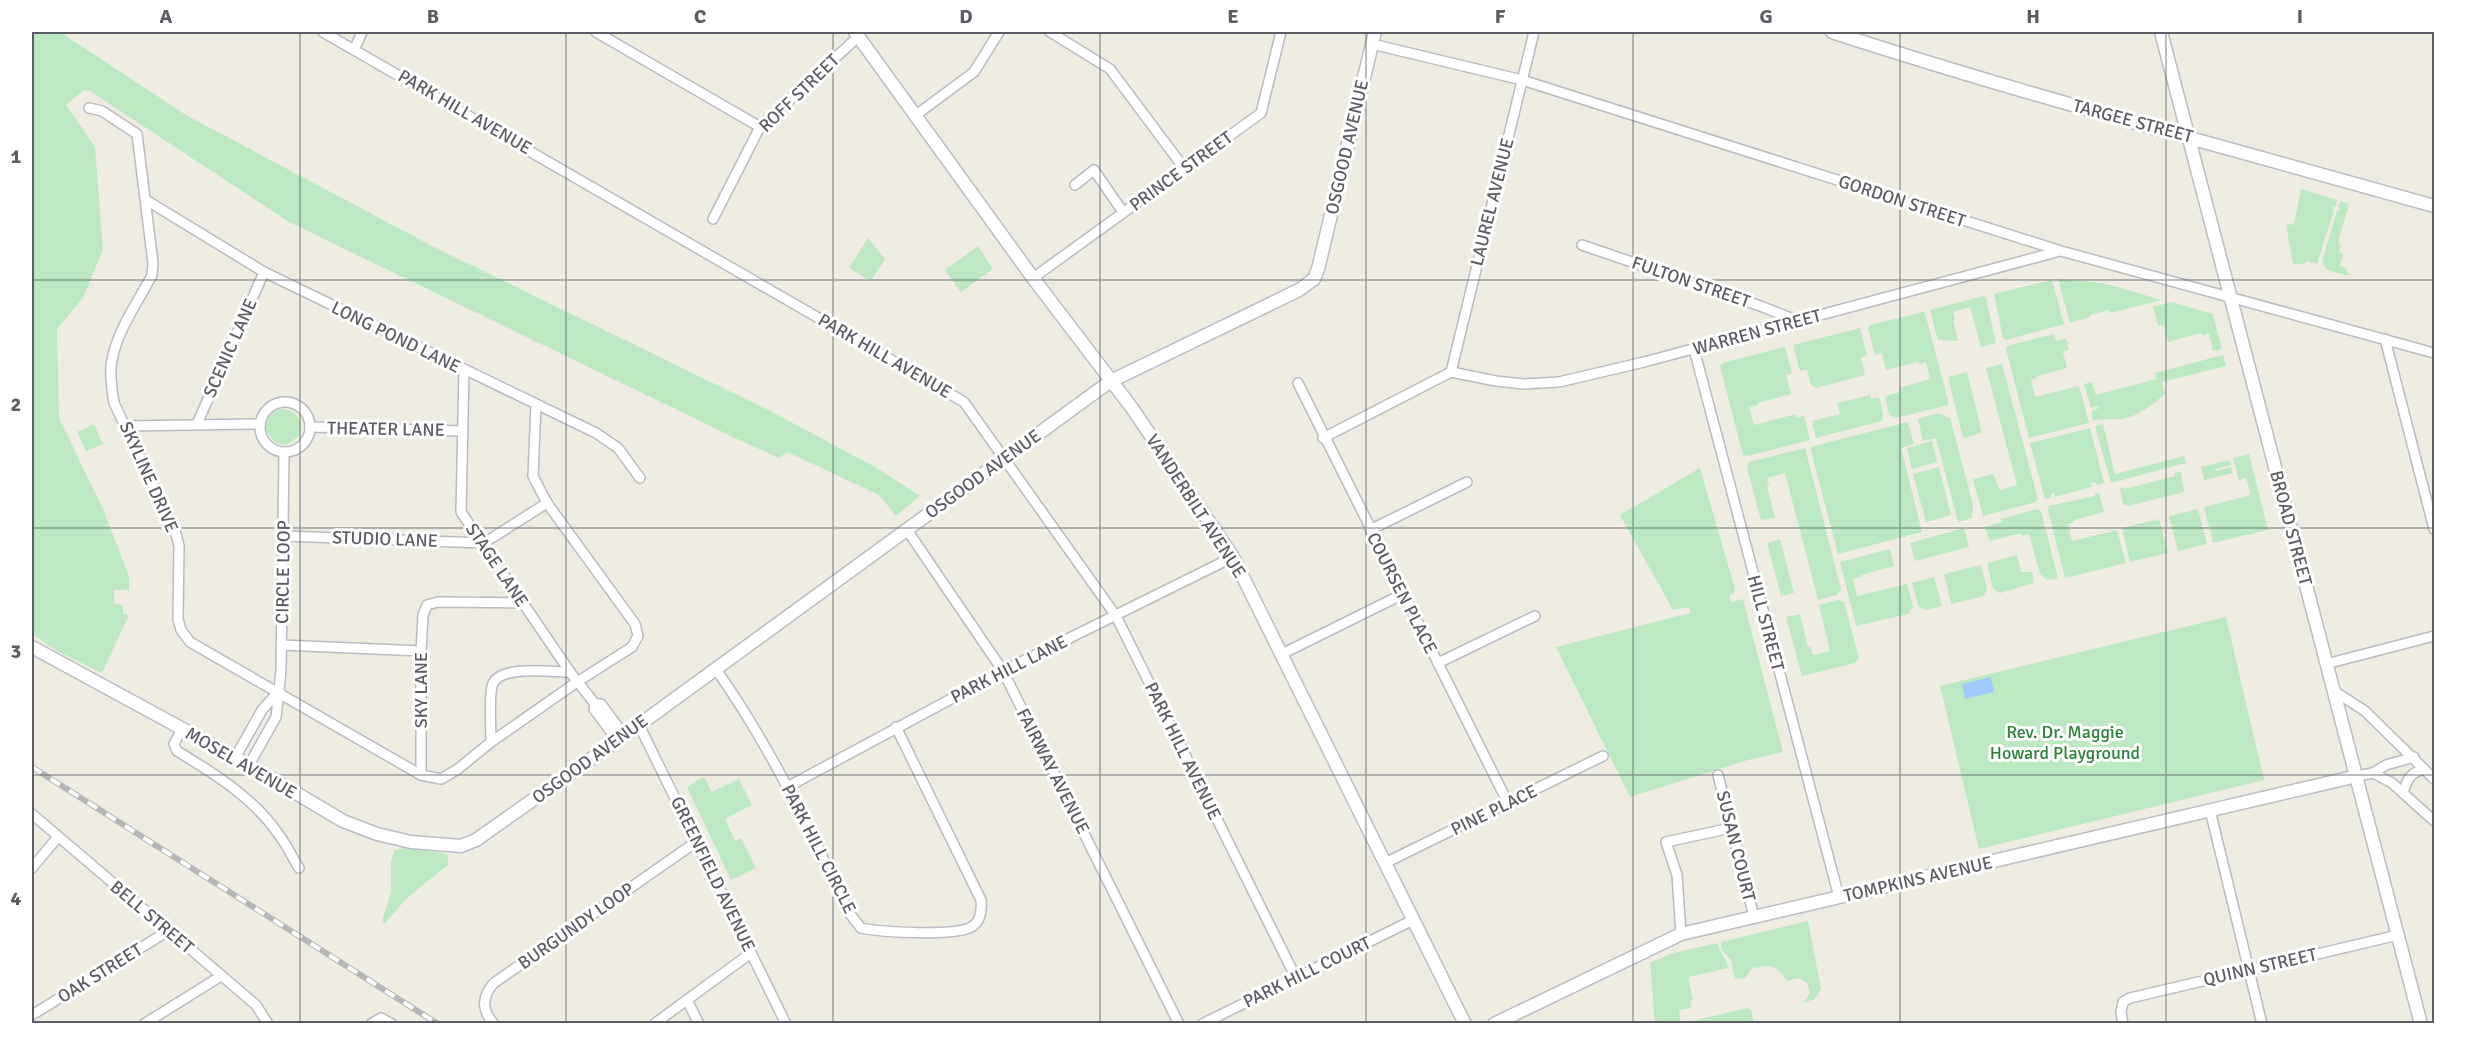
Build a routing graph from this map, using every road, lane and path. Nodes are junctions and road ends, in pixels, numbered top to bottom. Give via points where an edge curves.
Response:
1 (323, 32) edge
2 (362, 32) edge
3 (596, 32) edge
4 (999, 32) edge
5 (1050, 32) edge
6 (1281, 32) edge
7 (1534, 32) edge
8 (1832, 32) edge
9 (2161, 32) edge
10 (857, 34) edge
11 (1373, 38) edge
12 (355, 48) junction
13 (1522, 80) junction
14 (89, 108) dead end
15 (916, 115) junction
16 (760, 127) junction
17 (2188, 137) junction
18 (1184, 168) junction
19 (1075, 185) dead end
20 (146, 200) junction
21 (2434, 206) edge
22 (1123, 212) junction
23 (712, 219) dead end
24 (1582, 245) dead end
25 (2061, 251) junction
26 (264, 272) junction
27 (1033, 278) junction
28 (2231, 297) junction
29 (1798, 321) junction
30 (2385, 339) junction
31 (1694, 349) junction
32 (2434, 353) edge
33 (464, 370) junction
34 (1451, 372) junction
35 (1111, 381) junction
36 (1298, 383) dead end
37 (536, 404) junction
38 (197, 424) junction
39 (260, 424) junction
40 (126, 426) junction
41 (310, 427) junction
42 (462, 431) junction
43 (1323, 438) junction
44 (284, 452) junction
45 (1005, 457) junction
46 (640, 478) dead end
47 (1467, 482) dead end
48 (547, 503) junction
49 (2434, 527) edge
50 (1370, 530) junction
51 (906, 531) junction
52 (283, 536) junction
53 (484, 543) junction
54 (1233, 557) junction
55 (1403, 594) junction
56 (523, 603) junction
57 (1116, 616) junction
58 (1535, 616) dead end
59 (2434, 636) edge
60 (282, 645) junction
61 (32, 647) edge
62 (421, 651) junction
63 (1282, 654) junction
64 (1438, 663) junction
65 (2326, 664) junction
66 (715, 668) junction
67 (1003, 671) junction
68 (570, 672) junction
69 (577, 682) junction
70 (279, 691) junction
71 (2334, 691) junction
72 (639, 725) junction
73 (896, 727) junction
74 (182, 729) junction
75 (620, 737) junction
76 (491, 742) junction
77 (1603, 756) dead end
78 (2414, 757) junction
79 (235, 758) junction
80 (249, 765) junction
81 (2424, 769) junction
82 (2373, 773) junction
83 (421, 775) junction
84 (1718, 775) dead end
85 (2357, 776) junction
86 (2434, 779) edge
87 (789, 786) junction
88 (2403, 793) junction
89 (1508, 804) junction
90 (2210, 810) junction
91 (32, 814) edge
92 (2434, 821) edge
93 (1731, 828) junction
94 (58, 837) junction
95 (696, 842) junction
96 (462, 846) joint
97 (1384, 863) junction
98 (299, 867) dead end
99 (32, 868) edge
100 (1839, 897) junction
101 (1754, 917) junction
102 (1413, 920) junction
103 (168, 931) junction
104 (1682, 934) junction
105 (2398, 935) junction
106 (751, 953) junction
107 (2249, 970) junction
108 (221, 976) junction
109 (1296, 978) junction
110 (687, 1000) junction
111 (32, 1015) edge
112 (144, 1023) edge
113 (268, 1023) edge
114 (371, 1023) edge
115 (392, 1023) edge
116 (494, 1023) edge
117 (654, 1023) edge
118 (699, 1023) edge
119 (786, 1023) edge
120 (1179, 1023) edge
121 (1202, 1023) edge
122 (1465, 1023) edge
123 (1494, 1023) edge
124 (2123, 1023) edge
125 (2262, 1023) edge
126 (2421, 1023) edge

1 - 12 street, PARK HILL AVENUE
2 - 12 street
3 - 16 street
4 - 15 street via 974,72
5 - 18 street via 1110,69
6 - 18 street, PRINCE STREET via 1261,113
7 - 13 street, LAUREL AVENUE
8 - 17 street, TARGEE STREET via 1977,78
9 - 17 street, BROAD STREET
10 - 15 street, VANDERBILT AVENUE
10 - 16 street, ROFF STREET
11 - 13 street, GORDON STREET
11 - 35 street, OSGOOD AVENUE via 1314,279 1299,290
12 - 45 street, PARK HILL AVENUE via 964,402
13 - 25 street, GORDON STREET
13 - 34 street, LAUREL AVENUE
14 - 20 street, SKYLINE DRIVE via 102,111 137,134
15 - 27 street, VANDERBILT AVENUE
16 - 23 street, ROFF STREET
17 - 21 street, TARGEE STREET
17 - 28 street, BROAD STREET
18 - 22 street, PRINCE STREET
19 - 22 street via 1094,170
20 - 26 street, LONG POND LANE
20 - 40 street, SKYLINE DRIVE via 152,275 117,343 111,363 114,403
22 - 27 street, PRINCE STREET
24 - 29 street, FULTON STREET
25 - 28 street, GORDON STREET
25 - 29 street, WARREN STREET
26 - 33 street, LONG POND LANE
26 - 38 street, SCENIC LANE
27 - 35 street, VANDERBILT AVENUE
28 - 30 street, GORDON STREET
28 - 65 street, BROAD STREET
29 - 31 street, WARREN STREET
30 - 32 street, GORDON STREET
30 - 49 street
31 - 34 street, WARREN STREET via 1558,382 1524,384
31 - 100 street, HILL STREET
33 - 37 street, LONG POND LANE
33 - 42 street, STAGE LANE
34 - 43 street
35 - 45 street, OSGOOD AVENUE
35 - 54 street, VANDERBILT AVENUE
36 - 43 street, COURSEN PLACE
37 - 46 street, LONG POND LANE via 607,440 618,448
37 - 48 street via 533,476
38 - 39 street
38 - 40 street
39 - 41 street via 274,405 289,402 303,409
39 - 44 street via 268,445
40 - 70 street, SKYLINE DRIVE via 175,530 180,630 190,642
41 - 42 street, THEATER LANE
41 - 44 street via 303,445
42 - 53 street, STAGE LANE via 461,512
43 - 50 street, COURSEN PLACE
44 - 52 street, CIRCLE LOOP
45 - 51 street, OSGOOD AVENUE
45 - 57 street, PARK HILL AVENUE
47 - 50 street
48 - 53 street
48 - 69 street via 638,629 632,647
50 - 55 street, COURSEN PLACE
51 - 66 street, OSGOOD AVENUE
51 - 67 street, FAIRWAY AVENUE
52 - 53 street, STUDIO LANE
52 - 60 street, CIRCLE LOOP
53 - 56 street, STAGE LANE
54 - 57 street, PARK HILL LANE
54 - 63 street, VANDERBILT AVENUE
55 - 63 street
55 - 64 street, COURSEN PLACE
56 - 62 street, SKY LANE via 427,605
56 - 68 street, STAGE LANE
57 - 67 street, PARK HILL LANE
57 - 109 street, PARK HILL AVENUE
58 - 64 street
59 - 65 street
60 - 62 street
60 - 70 street, CIRCLE LOOP
61 - 74 street, MOSEL AVENUE
62 - 83 street, SKY LANE
63 - 97 street, VANDERBILT AVENUE
64 - 89 street, COURSEN PLACE
65 - 71 street, BROAD STREET
66 - 72 street, OSGOOD AVENUE
66 - 87 street, PARK HILL CIRCLE
67 - 73 street, PARK HILL LANE
67 - 120 street, FAIRWAY AVENUE
68 - 69 street, STAGE LANE
68 - 76 street via 508,672 498,677 492,686
69 - 75 street, STAGE LANE via 595,704 601,704
69 - 76 street
70 - 79 street via 262,710
70 - 80 street, CIRCLE LOOP via 276,717
70 - 83 street, SKYLINE DRIVE
71 - 78 street via 2365,711
71 - 85 street, BROAD STREET
72 - 75 street, OSGOOD AVENUE
72 - 95 street, GREENFIELD AVENUE
73 - 87 street, PARK HILL LANE
73 - 87 street, PARK HILL CIRCLE via 981,900 978,920 967,929 882,933 861,928 850,914
74 - 79 street, MOSEL AVENUE
74 - 98 street via 174,744 177,751 227,782 253,806 279,834
75 - 96 street, OSGOOD AVENUE via 476,840
76 - 83 street via 441,779
77 - 89 street, PINE PLACE
78 - 81 street
78 - 82 street
79 - 80 street, MOSEL AVENUE
80 - 96 street, MOSEL AVENUE via 343,821 377,834 411,842
81 - 86 street
81 - 88 street via 2413,772
82 - 85 street
82 - 88 street
84 - 93 street, SUSAN COURT
85 - 90 street, TOMPKINS AVENUE
85 - 105 street, BROAD STREET
88 - 92 street
89 - 97 street, PINE PLACE
90 - 100 street, TOMPKINS AVENUE
90 - 107 street
91 - 94 street, BELL STREET
93 - 101 street, SUSAN COURT
93 - 104 street via 1666,842 1677,875
94 - 99 street
94 - 103 street, BELL STREET
95 - 106 street, GREENFIELD AVENUE
95 - 116 street, BURGUNDY LOOP via 494,983 484,1001 487,1016
97 - 102 street, VANDERBILT AVENUE
100 - 101 street, TOMPKINS AVENUE
101 - 104 street, TOMPKINS AVENUE
102 - 109 street, PARK HILL COURT
102 - 122 street, VANDERBILT AVENUE
103 - 108 street, BELL STREET
103 - 111 street, OAK STREET
104 - 123 street, TOMPKINS AVENUE
105 - 107 street, QUINN STREET
105 - 126 street, BROAD STREET
106 - 110 street
106 - 119 street, GREENFIELD AVENUE
107 - 124 street, QUINN STREET via 2130,998 2123,1002
107 - 125 street
108 - 112 street
108 - 113 street, BELL STREET via 256,1005
109 - 121 street, PARK HILL COURT
110 - 117 street
110 - 118 street
114 - 115 street via 381,1018

